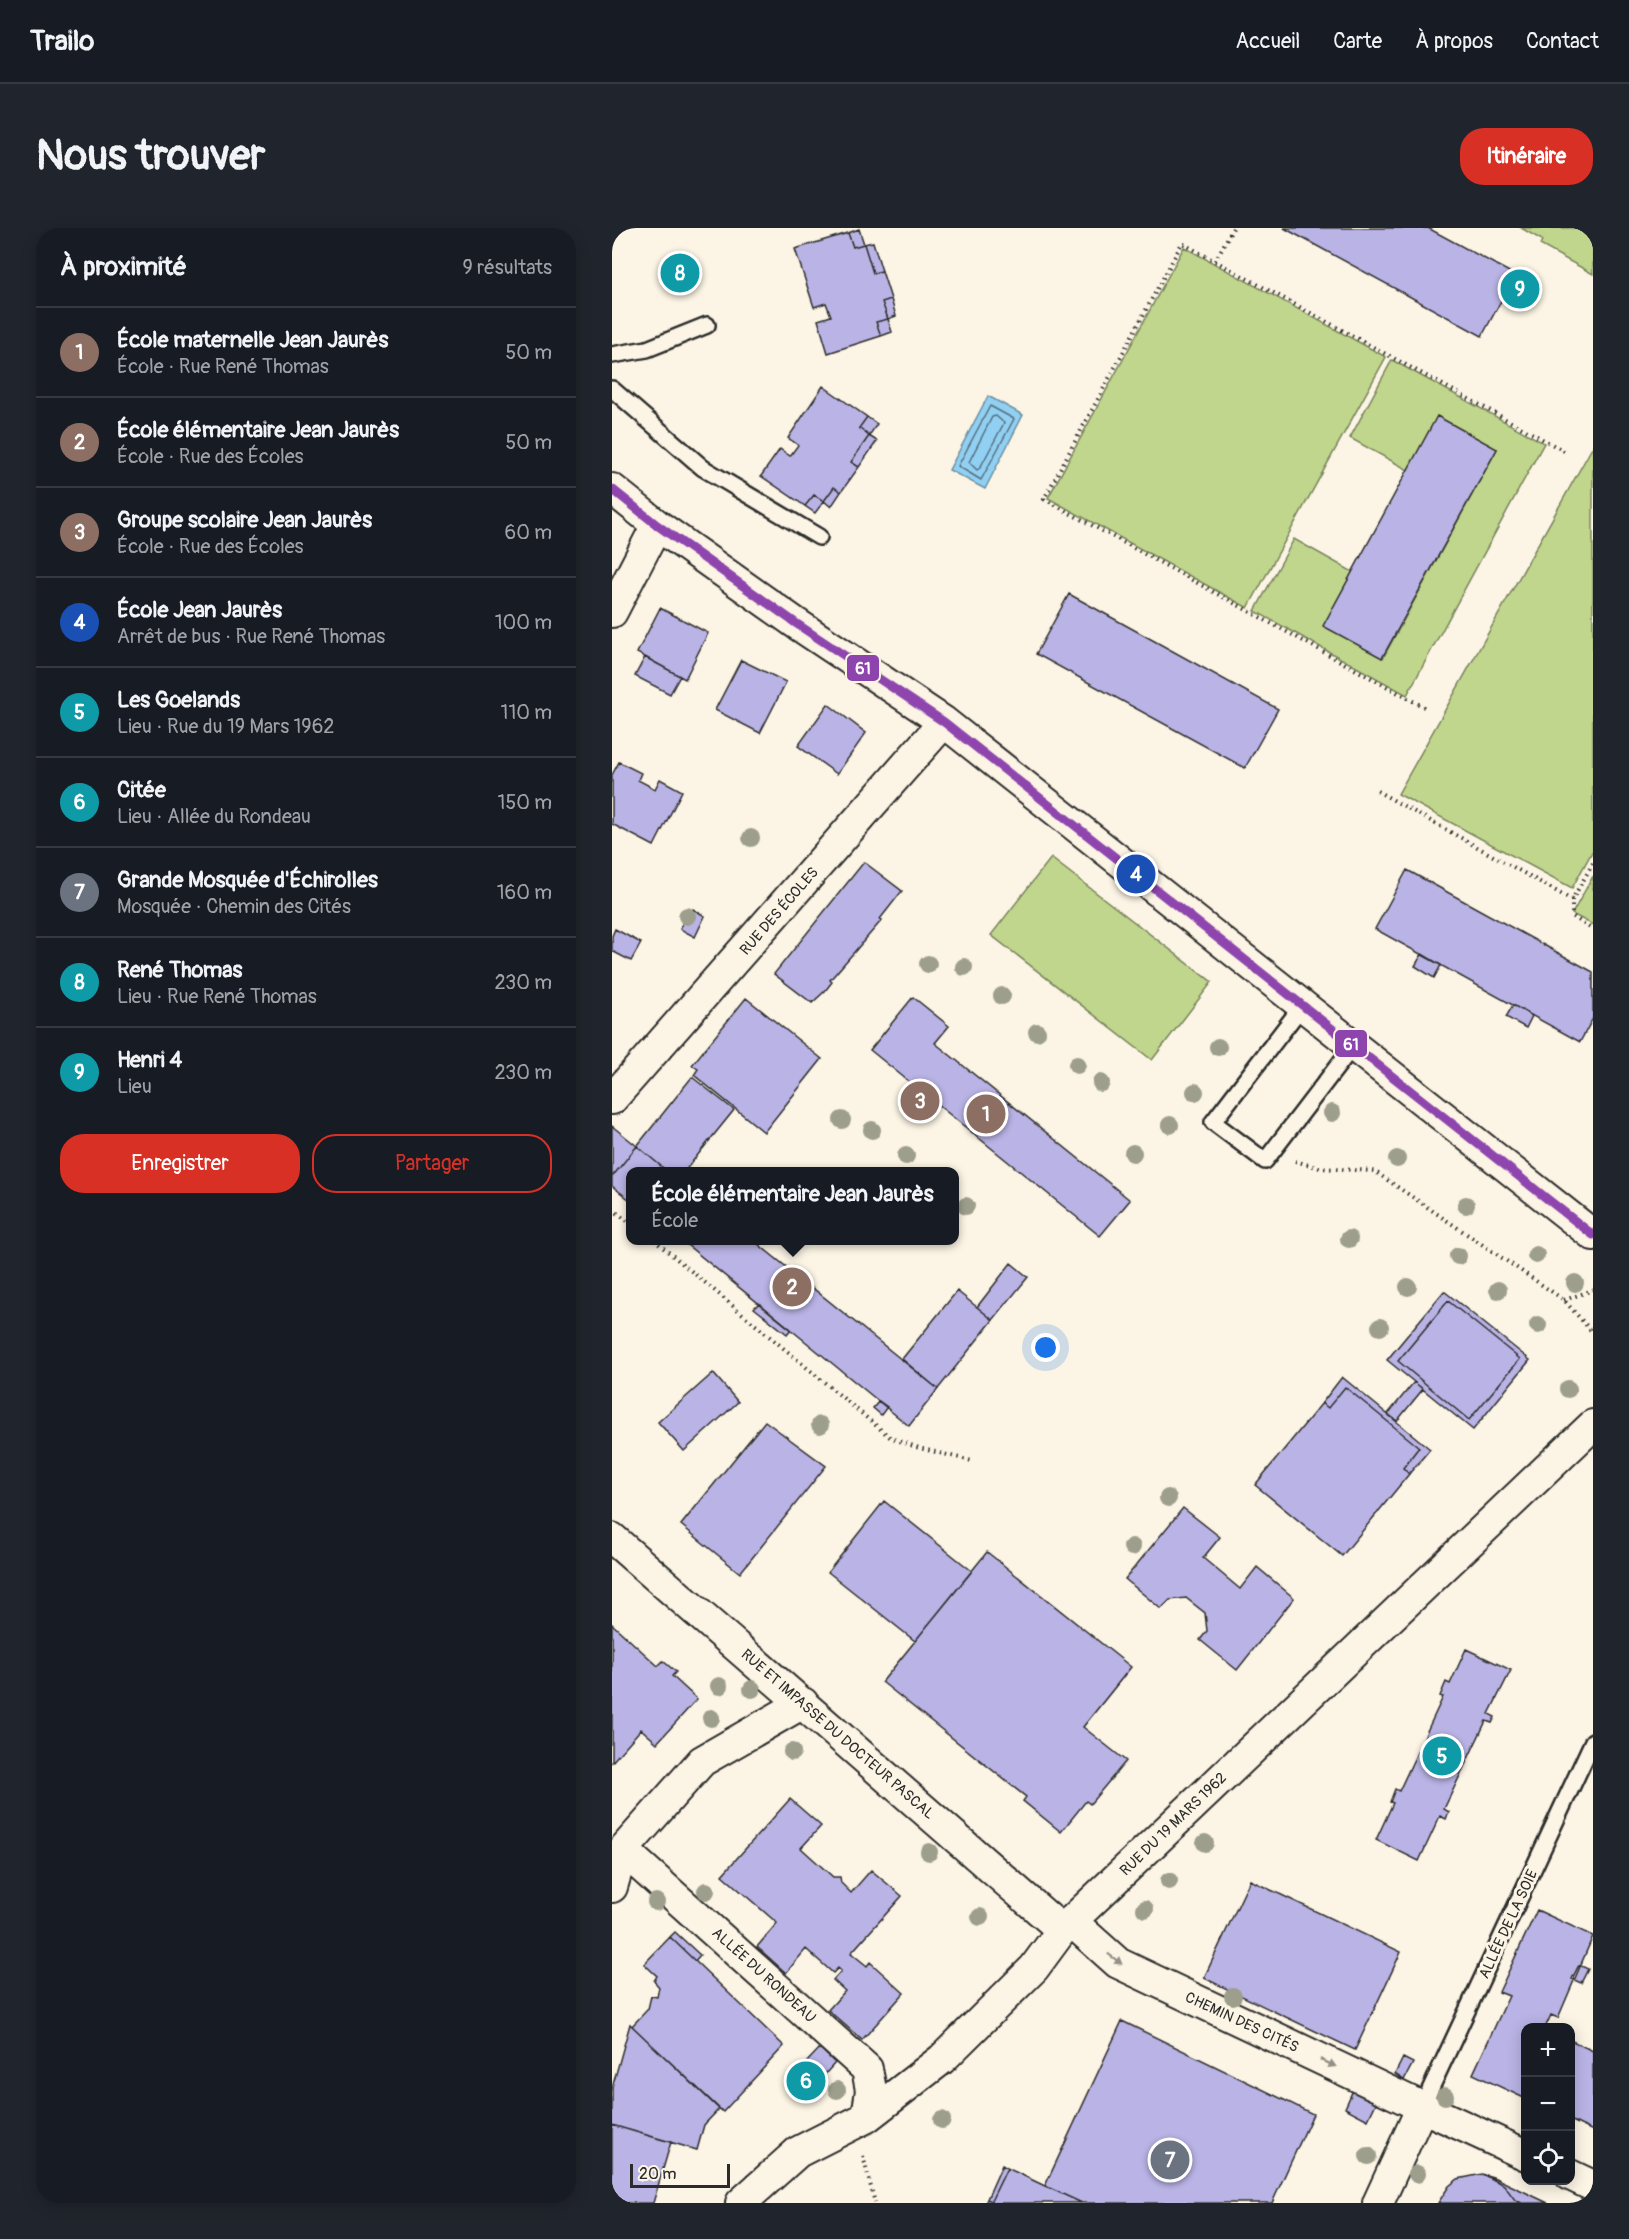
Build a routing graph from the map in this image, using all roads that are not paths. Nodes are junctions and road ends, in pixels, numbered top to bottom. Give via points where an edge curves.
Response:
1 (707, 325) dead end
2 (612, 356) edge
3 (612, 388) edge
4 (612, 489) edge
5 (657, 525) junction
6 (819, 537) dead end
7 (612, 612) edge
8 (945, 722) junction
9 (1302, 1006) junction
10 (1353, 1046) junction
11 (612, 1099) edge
12 (1593, 1234) edge
13 (1593, 1425) edge
14 (612, 1538) edge
15 (803, 1703) junction
16 (1593, 1741) edge
17 (623, 1850) junction
18 (612, 1887) edge
19 (1067, 1925) junction
20 (1422, 2107) junction
21 (867, 2117) junction
22 (1521, 2153) edge
23 (1575, 2177) edge
24 (1593, 2186) edge
25 (741, 2203) edge
26 (1378, 2203) edge

1 - 2 lane via 647,349
3 - 6 lane via 703,468
4 - 5 street
5 - 7 street
5 - 8 street
8 - 9 street
8 - 11 street, RUE DES ÉCOLES
9 - 10 street
9 - 10 lane via 1213,1122 1265,1161
10 - 12 street
13 - 19 street, RUE DU 19 MARS 1962
14 - 15 street, RUE ET IMPASSE DU DOCTEUR PASCAL
15 - 17 street via 702,1761
15 - 19 street, RUE ET IMPASSE DU DOCTEUR PASCAL
16 - 20 lane, ALLÉE DE LA SOIE
17 - 18 street
17 - 21 street, ALLÉE DU RONDEAU via 867,2069 871,2090
19 -> 20 street, CHEMIN DES CITÉS via 1118,1963
19 - 21 street, RUE DU 19 MARS 1962 via 1034,1968 942,2059
20 - 22 street, CHEMIN DES CITÉS
20 - 26 street
21 - 25 street, RUE DU 19 MARS 1962 via 798,2152
23 - 24 street

